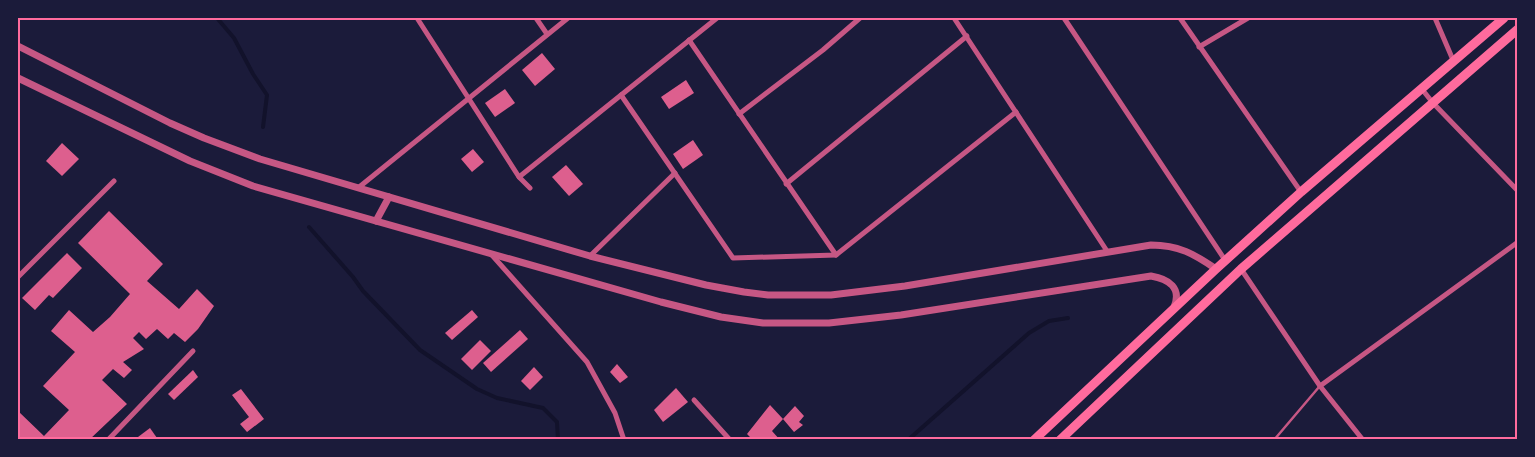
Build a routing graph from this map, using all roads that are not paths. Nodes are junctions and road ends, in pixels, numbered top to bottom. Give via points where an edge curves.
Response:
1 (417, 18) edge
2 (536, 18) edge
3 (568, 18) edge
4 (717, 18) edge
5 (860, 18) edge
6 (954, 18) edge
7 (1064, 18) edge
8 (1180, 18) edge
9 (1248, 18) edge
10 (1435, 18) edge
11 (1504, 18) edge
12 (1518, 29) edge
13 (547, 34) junction
14 (966, 36) junction
15 (689, 40) junction
16 (18, 46) edge
17 (1199, 47) junction
18 (1453, 60) junction
19 (18, 78) edge
20 (1421, 88) junction
21 (621, 95) junction
22 (469, 98) junction
23 (1433, 103) junction
24 (1016, 112) junction
25 (739, 114) junction
26 (675, 173) junction
27 (519, 176) junction
28 (114, 181) dead end
29 (786, 184) junction
30 (358, 188) junction
31 (530, 188) dead end
32 (1518, 191) edge
33 (1301, 192) junction
34 (389, 197) junction
35 (376, 220) junction
36 (1518, 242) edge
37 (1108, 251) junction
38 (491, 254) junction
39 (836, 254) junction
40 (590, 256) junction
41 (1226, 260) junction
42 (1216, 268) junction
43 (1241, 269) junction
44 (18, 277) edge
45 (1173, 309) junction
46 (193, 351) dead end
47 (1320, 386) junction
48 (694, 400) dead end
49 (108, 440) edge
50 (624, 440) edge
51 (730, 440) edge
52 (1034, 440) edge
53 (1060, 440) edge
54 (1274, 440) edge
55 (1363, 440) edge

1 - 22 street
2 - 13 street
3 - 13 street
4 - 15 street
5 - 25 street
6 - 14 street
7 - 41 street
8 - 17 street
9 - 17 street
10 - 18 street
11 - 18 main road
12 - 23 main road
13 - 22 street
14 - 24 street
14 - 29 street
15 - 21 street
15 - 25 street
16 - 30 street via 204,138 260,159
17 - 33 street
18 - 20 main road
19 - 35 street via 222,175 291,198
20 - 23 street
20 - 33 main road
21 - 26 street
21 - 27 street
22 - 27 street
22 - 30 street
23 - 32 street
23 - 43 main road
24 - 37 street
24 - 39 street
25 - 29 street
26 - 39 street via 733,258
26 - 40 street
27 - 31 street
28 - 44 street
29 - 39 street
30 - 34 street
33 - 41 main road
34 - 35 street
34 - 40 street
35 - 38 street
36 - 47 street
37 - 40 street via 905,286 808,296 744,292
37 - 42 street via 1146,245 1170,246 1188,251
38 - 45 street via 661,302 721,317 763,323 866,320 1151,276 1168,281 1174,287 1177,293
38 - 50 street via 587,362 615,413
41 - 42 main road
42 - 45 main road
43 - 47 street
43 - 53 main road
45 - 52 main road
46 - 49 street
47 - 54 lane
47 - 55 street
48 - 51 street

